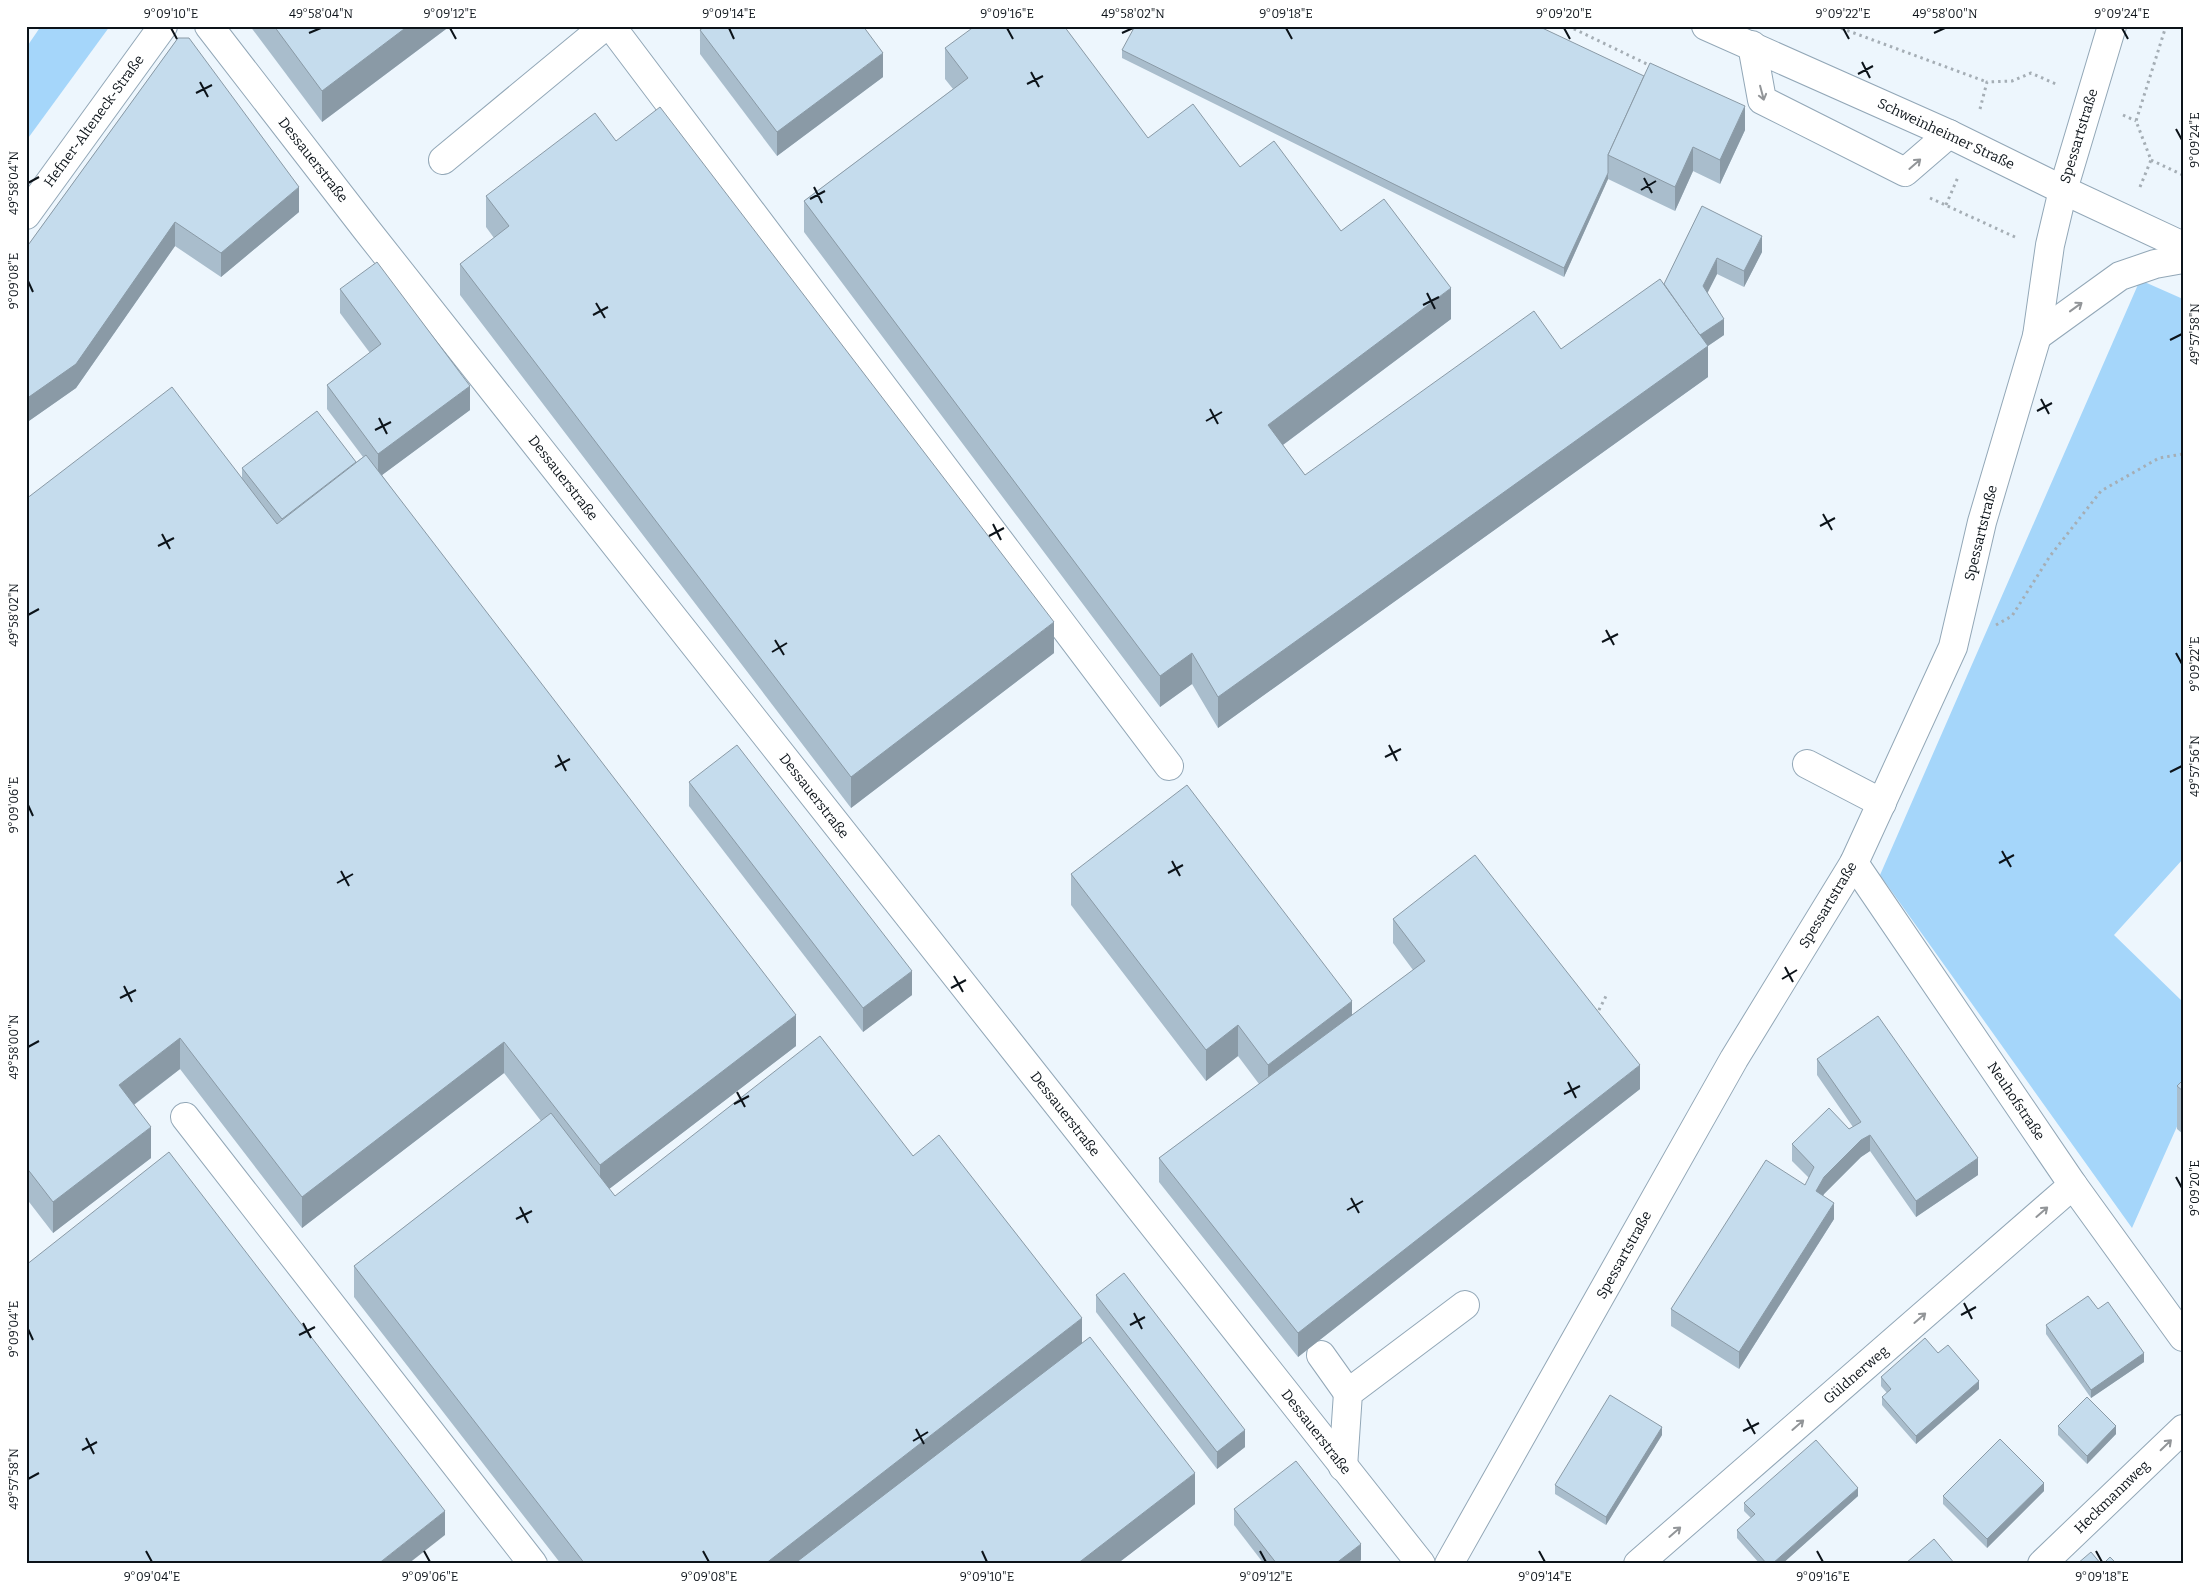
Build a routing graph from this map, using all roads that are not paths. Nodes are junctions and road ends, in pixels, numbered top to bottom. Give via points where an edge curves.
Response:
1 (163, 26) edge
2 (209, 26) edge
3 (605, 26) edge
4 (611, 26) edge
5 (2112, 26) edge
6 (1708, 27) edge
7 (1752, 45) junction
8 (1960, 139) junction
9 (443, 160) dead end
10 (2062, 190) junction
11 (26, 215) edge
12 (2183, 246) edge
13 (2183, 259) edge
14 (2037, 336) junction
15 (1806, 764) dead end
16 (1169, 766) dead end
17 (1882, 803) junction
18 (1854, 863) junction
19 (185, 1117) dead end
20 (2073, 1185) junction
21 (1465, 1305) dead end
22 (2183, 1337) edge
23 (1321, 1355) dead end
24 (1348, 1393) junction
25 (2183, 1429) edge
26 (1343, 1467) junction
27 (533, 1564) edge
28 (1421, 1564) edge
29 (1449, 1564) edge
30 (1638, 1564) edge
31 (2042, 1564) edge

1 - 11 street, Hefner-Alteneck-Straße
2 - 26 street, Dessauerstraße
3 - 9 street
4 - 16 street
5 - 10 street, Spessartstraße
6 - 7 street, Schweinheimer Straße
7 - 8 street, Schweinheimer Straße
7 -> 8 street via 1762,100 1905,172
8 - 10 street, Schweinheimer Straße
10 - 12 street, Schweinheimer Straße
10 - 14 street, Spessartstraße
14 -> 13 street via 2120,276
14 - 17 street, Spessartstraße via 1982,522 1953,647
15 - 17 street
17 - 18 street, Spessartstraße
18 - 20 street, Neuhofstraße
18 - 29 street, Spessartstraße via 1734,1059
19 - 27 street
20 - 22 street, Neuhofstraße
30 -> 20 street, Güldnerweg
21 - 24 street
23 - 24 street
24 - 26 street
31 -> 25 street, Heckmannweg
26 - 28 street, Dessauerstraße

